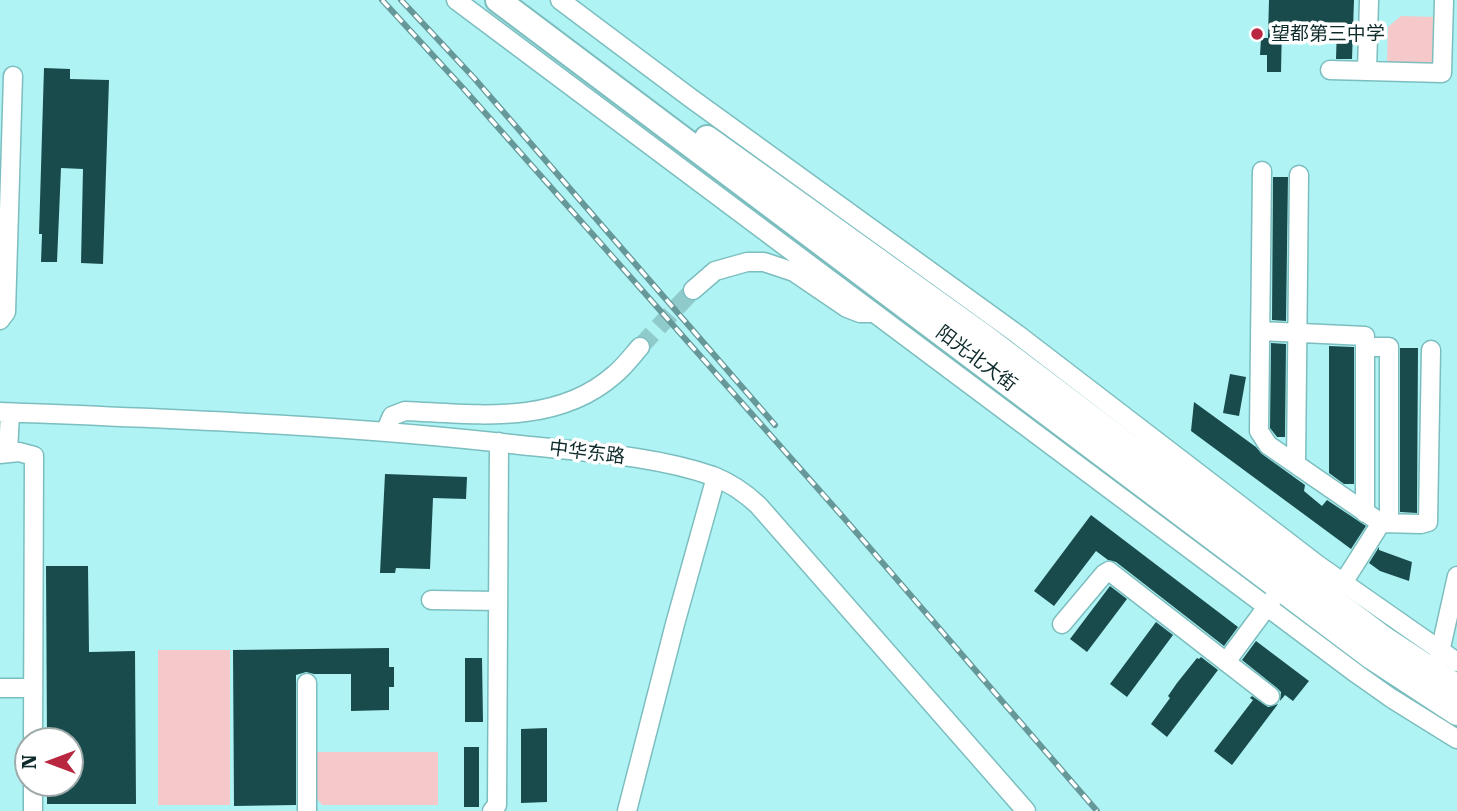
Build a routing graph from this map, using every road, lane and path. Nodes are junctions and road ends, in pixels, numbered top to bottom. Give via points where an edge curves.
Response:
1 (456, 0) edge
2 (498, 0) edge
3 (525, 0) edge
4 (560, 0) edge
5 (1369, 0) edge
6 (1448, 7) edge
7 (1329, 70) dead end
8 (1367, 71) junction
9 (13, 76) dead end
10 (1262, 172) dead end
11 (1299, 175) dead end
12 (693, 290) tunnel mouth
13 (886, 307) junction
14 (0, 320) edge
15 (1260, 331) junction
16 (1297, 333) junction
17 (640, 347) tunnel mouth
18 (1365, 347) junction
19 (1431, 350) dead end
20 (5, 413) edge
21 (385, 432) junction
22 (499, 443) junction
23 (4, 453) edge
24 (1296, 464) junction
25 (716, 477) junction
26 (1365, 513) junction
27 (1385, 523) junction
28 (1457, 576) edge
29 (1343, 583) junction
30 (1273, 598) junction
31 (431, 600) dead end
32 (498, 601) junction
33 (1454, 606) edge
34 (1062, 624) dead end
35 (1441, 650) junction
36 (1226, 662) junction
37 (1457, 662) edge
38 (1436, 674) junction
39 (307, 683) dead end
40 (1457, 687) edge
41 (0, 688) edge
42 (33, 688) junction
43 (1270, 696) dead end
44 (1457, 713) edge
45 (33, 727) edge
46 (1457, 738) edge
47 (307, 811) edge
48 (492, 811) edge
49 (627, 811) edge
50 (1026, 811) edge

1 - 13 street
2 - 13 highway, 阳光北大街
3 - 38 highway, 阳光北大街
4 - 29 street via 1017,334
5 - 8 street
6 - 8 street via 1442,73
7 - 8 street
9 - 14 street via 6,312
10 - 15 street
11 - 16 street
12 - 13 street via 715,271 764,262 794,272 860,313
13 - 30 highway, 阳光北大街
15 - 16 street
15 - 24 street via 1259,431 1268,445
16 - 18 street via 1365,336
16 - 24 street
17 - 21 street via 601,386 555,406 505,415 405,411 392,416
18 - 26 street
18 - 27 street via 1389,347
19 - 27 street via 1428,522
20 - 21 street, 中华东路
20 - 23 street
21 - 22 street, 中华东路
22 - 25 street, 中华东路 via 654,461
22 - 32 street
23 - 42 street via 34,456
24 - 26 street
25 - 49 street
25 - 50 street, 中华东路 via 758,505
26 - 27 street
27 - 29 street
28 - 33 street
29 - 35 street
30 - 36 street
30 - 44 highway, 阳光北大街
30 - 46 street via 1391,698
31 - 32 street
32 - 48 street via 497,805
33 - 35 street
34 - 36 street via 1109,571
35 - 37 street
35 - 38 street
36 - 43 street
38 - 40 highway, 阳光北大街
39 - 47 street
41 - 42 street
42 - 45 street

